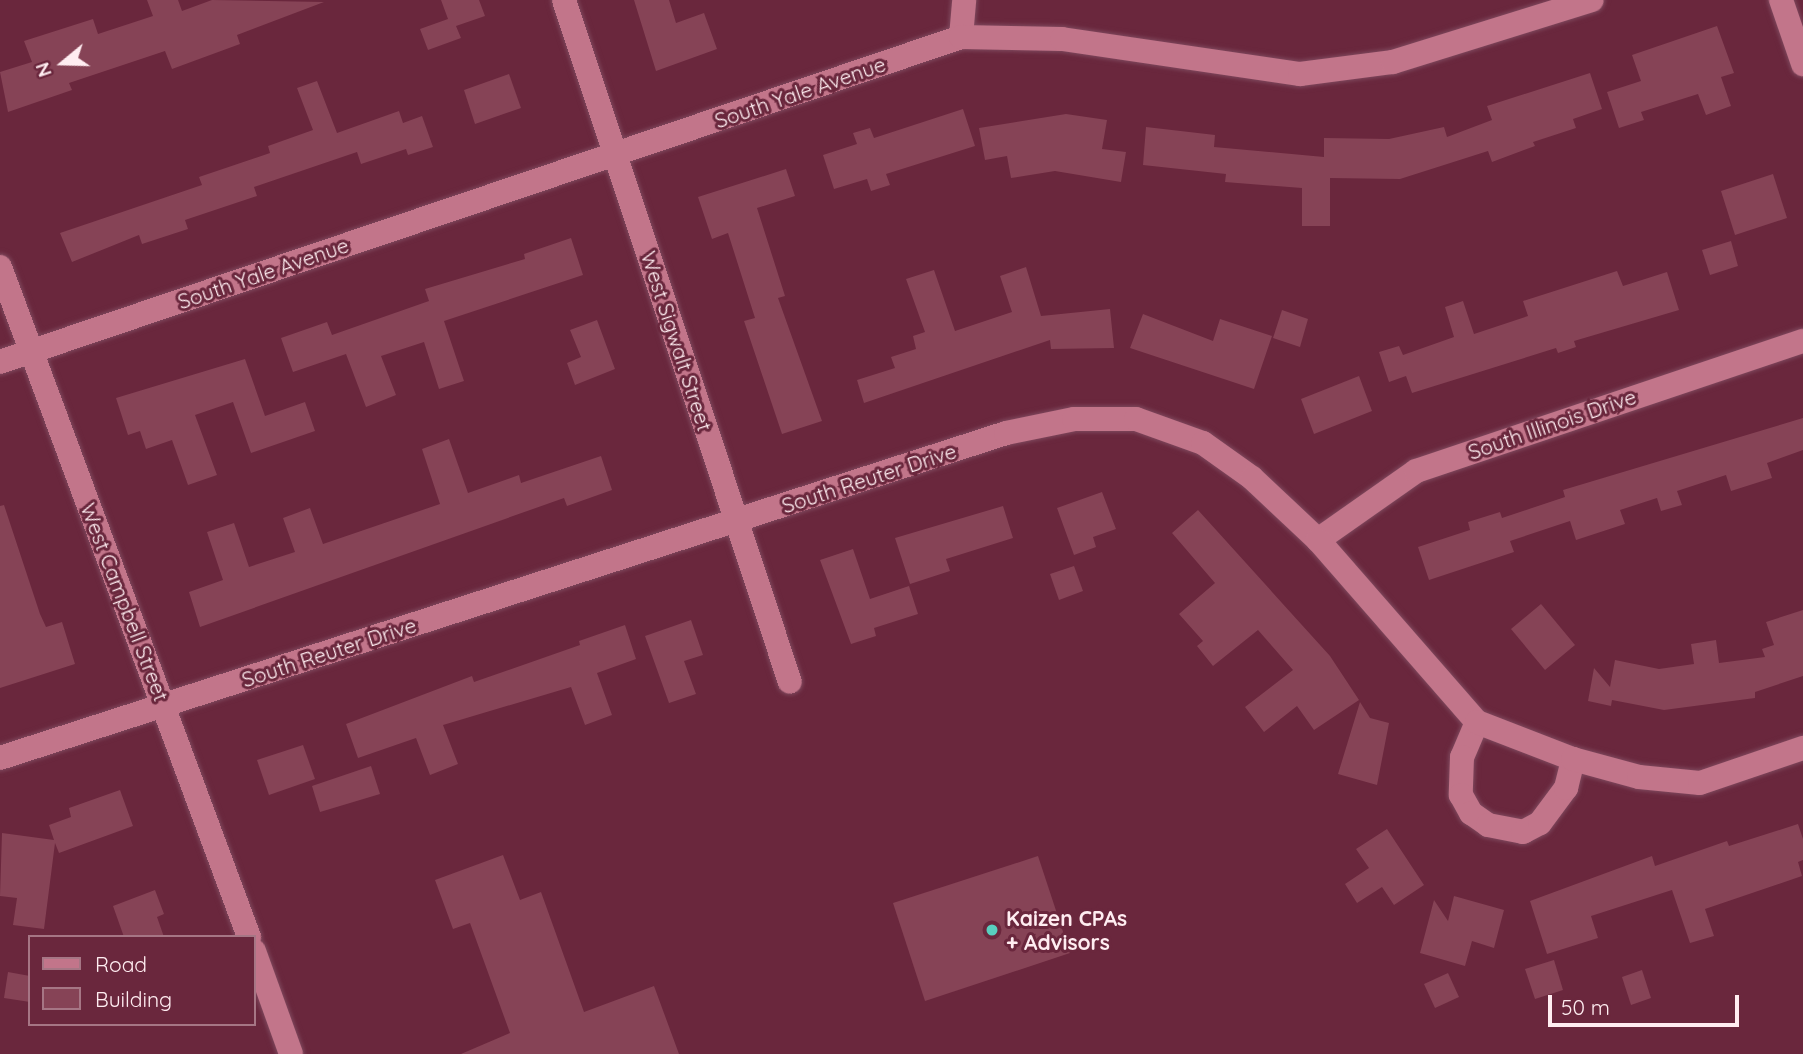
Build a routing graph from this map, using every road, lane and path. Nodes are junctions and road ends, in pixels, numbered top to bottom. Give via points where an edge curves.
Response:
1 (564, 0) edge
2 (964, 0) edge
3 (1592, 0) edge
4 (1781, 0) edge
5 (961, 37) junction
6 (1803, 64) edge
7 (616, 155) junction
8 (0, 267) edge
9 (1803, 341) edge
10 (30, 351) junction
11 (0, 362) edge
12 (737, 520) junction
13 (1318, 540) junction
14 (790, 682) dead end
15 (165, 705) junction
16 (1477, 722) junction
17 (1803, 748) edge
18 (0, 758) edge
19 (1573, 759) junction
20 (248, 935) edge
21 (256, 956) edge
22 (291, 1054) edge

1 - 7 street, West Sigwalt Street
2 - 5 street
3 - 5 street, South Yale Avenue via 1393,62 1300,74 1062,39
4 - 6 street
5 - 7 street, South Yale Avenue
7 - 10 street, South Yale Avenue
7 - 12 street, West Sigwalt Street
8 - 10 street, West Campbell Street
9 - 13 street, South Illinois Drive via 1416,471
10 - 11 street, South Yale Avenue
10 - 15 street, West Campbell Street
12 - 13 street, South Reuter Drive via 1006,433 1074,419 1136,419 1203,443 1252,478
12 - 14 street, West Sigwalt Street
12 - 15 street, South Reuter Drive
13 - 16 street, South Reuter Drive via 1412,653
15 - 18 street, South Reuter Drive
15 - 20 street, West Campbell Street
16 - 19 street, South Reuter Drive
16 - 19 street via 1462,757 1461,795 1471,813 1488,825 1523,832 1540,824 1566,788
17 - 19 street, South Reuter Drive via 1700,783 1639,777
21 - 22 street

